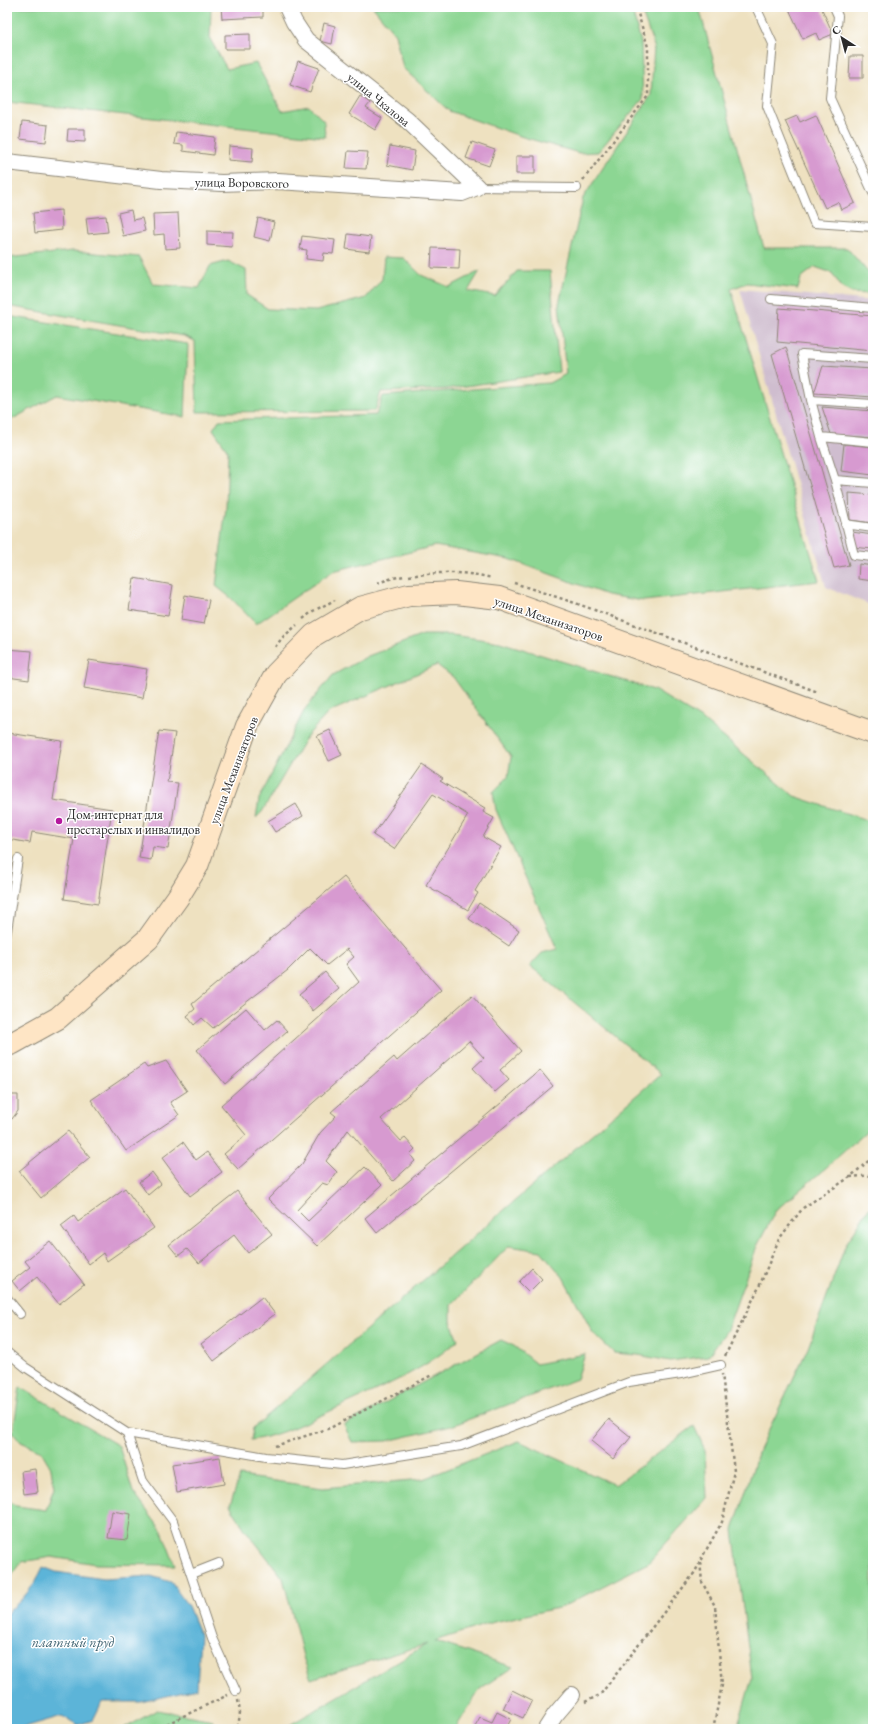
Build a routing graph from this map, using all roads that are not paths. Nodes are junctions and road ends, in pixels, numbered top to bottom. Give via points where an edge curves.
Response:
1 (287, 7) edge
2 (756, 7) edge
3 (834, 7) edge
4 (7, 162) edge
5 (477, 187) junction
6 (577, 188) road end
7 (873, 193) edge
8 (873, 227) edge
9 (771, 299) dead end
10 (873, 308) edge
11 (873, 359) edge
12 (811, 400) junction
13 (873, 404) edge
14 (821, 437) junction
15 (873, 442) edge
16 (835, 480) junction
17 (873, 483) edge
18 (845, 524) junction
19 (873, 528) edge
20 (873, 557) edge
21 (873, 734) edge
22 (18, 859) dead end
23 (7, 931) edge
24 (7, 1045) edge
25 (7, 1298) edge
26 (20, 1314) dead end
27 (7, 1352) edge
28 (721, 1365) road end
29 (127, 1434) junction
30 (219, 1562) dead end
31 (191, 1574) junction
32 (236, 1691) road end
33 (577, 1699) road end
34 (546, 1729) edge

1 - 5 street, улица Чкалова via 306,40 407,120
2 - 8 lane via 773,44 767,106 814,223
3 - 7 lane via 838,16 830,98
4 - 5 street, улица Воровского via 161,180 222,183 278,181 462,193
5 - 6 lane
9 - 10 lane
11 - 12 lane via 802,354
12 - 13 lane
12 - 14 lane
14 - 15 lane
14 - 16 lane
16 - 17 lane
16 - 18 lane
18 - 19 lane
18 - 20 lane via 854,555
21 - 24 main road, улица Механизаторов via 499,598 456,593 409,595 360,608 314,635 276,674 247,726 197,866 148,939 58,1018
22 - 23 lane
25 - 26 lane
27 - 29 lane via 25,1367
28 - 29 lane via 629,1382 461,1446 342,1465 251,1454
29 - 31 lane via 143,1481 173,1521
30 - 31 lane
31 - 32 lane via 212,1638
33 - 34 street via 555,1715

